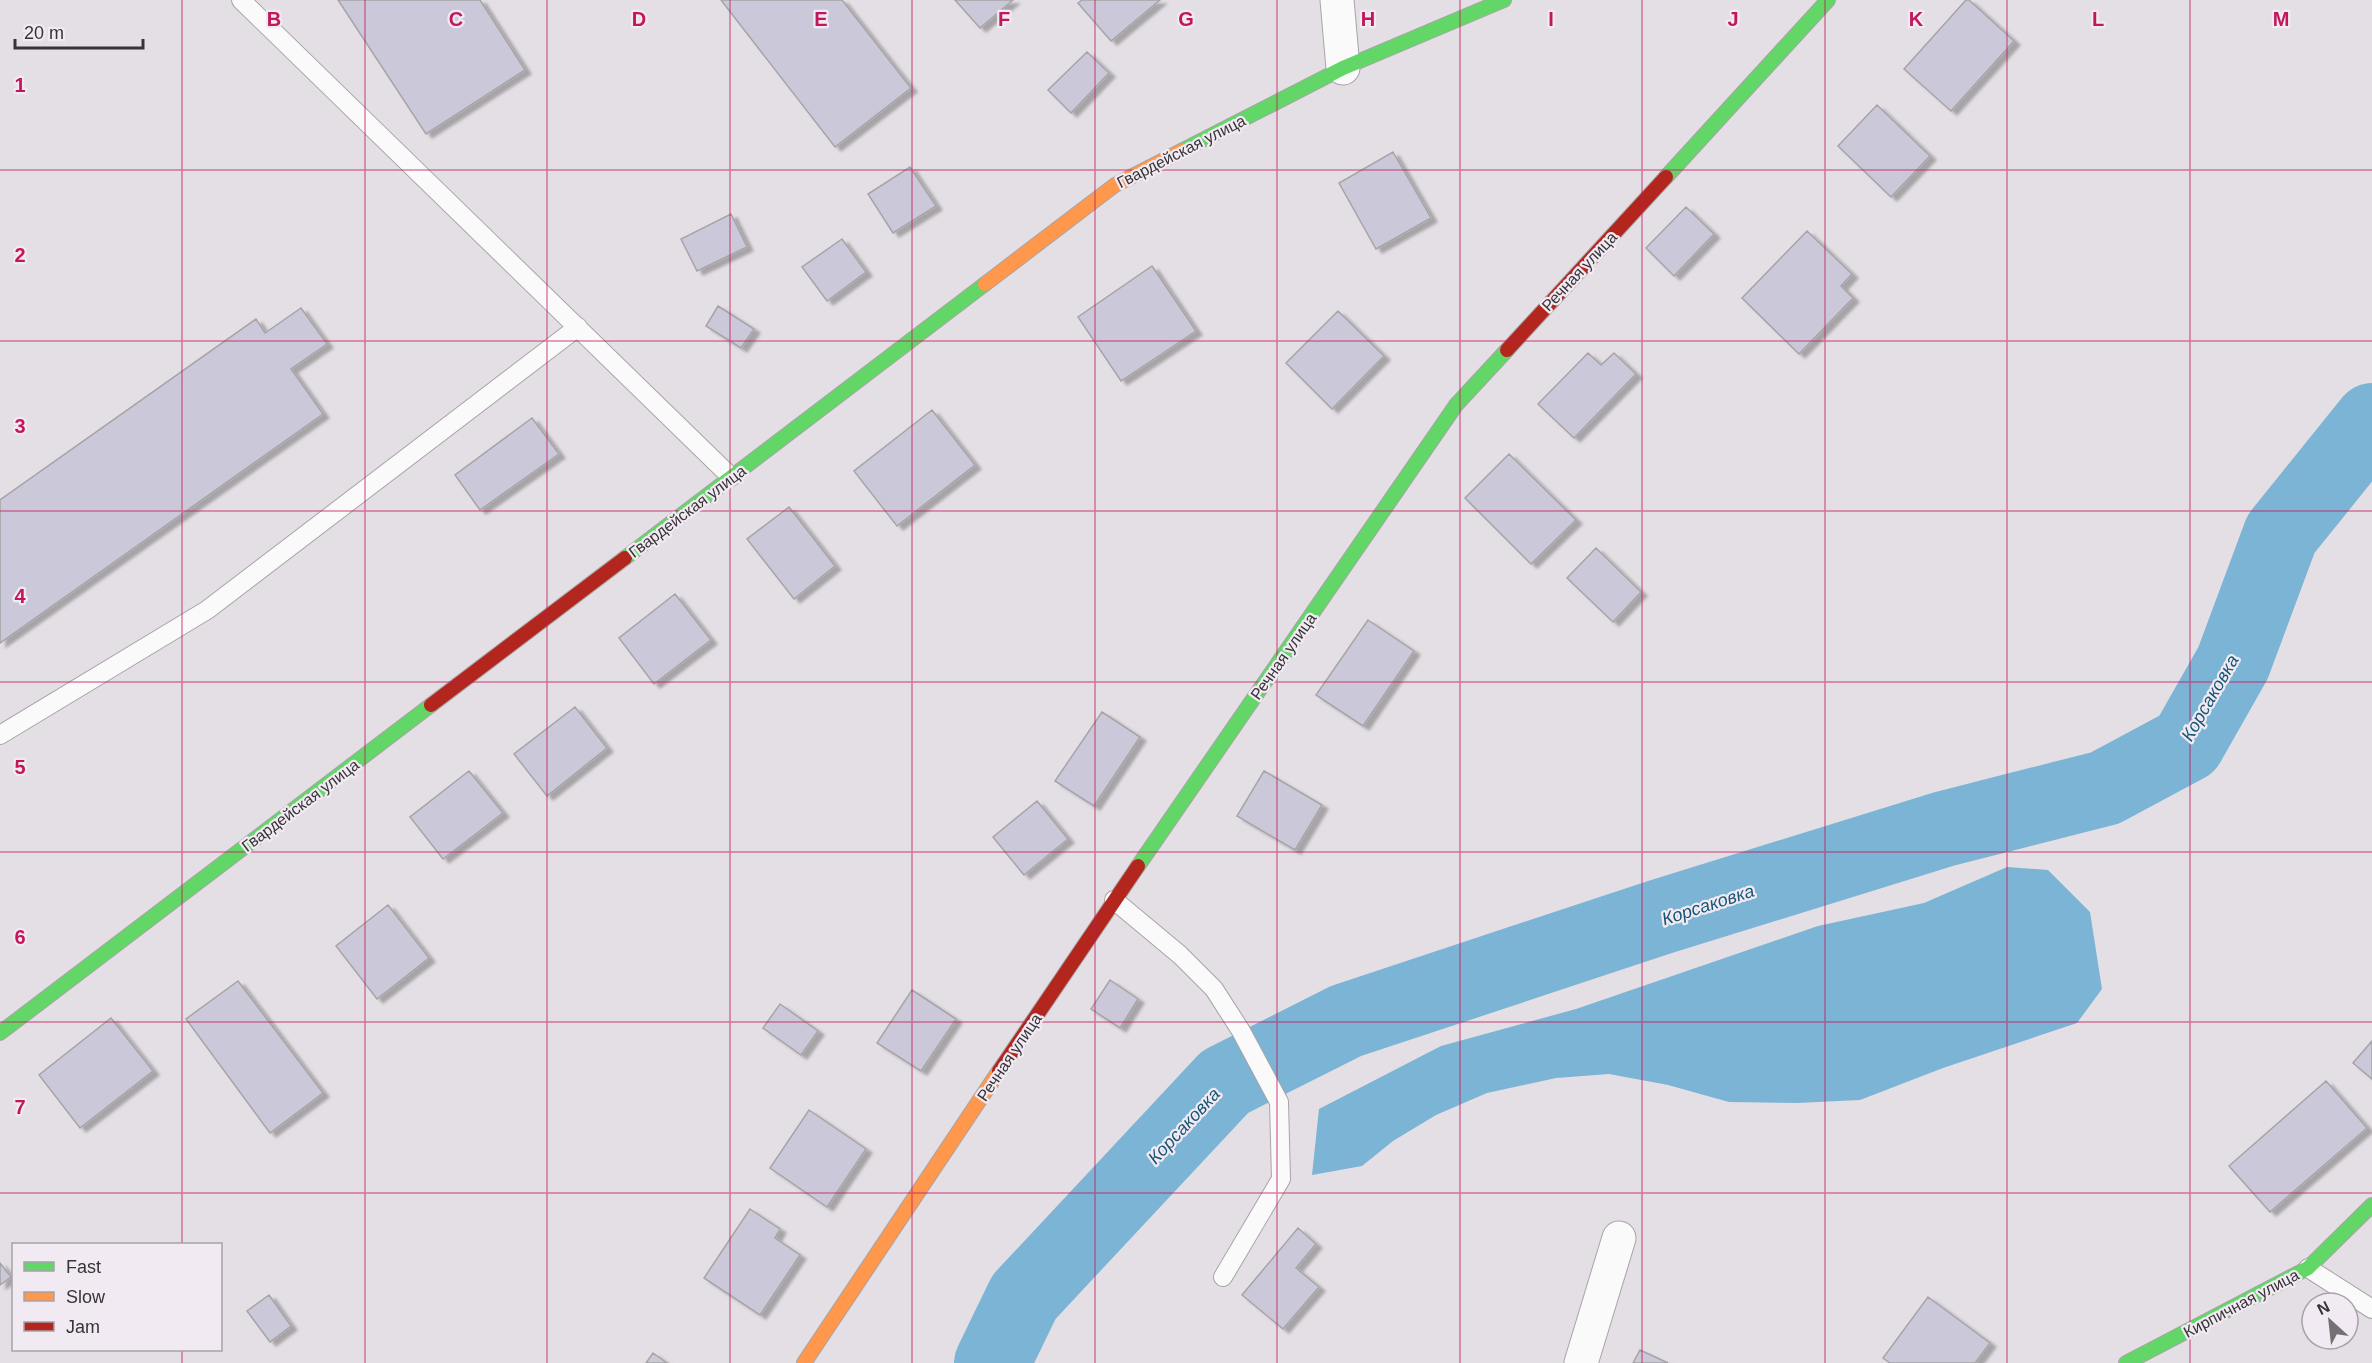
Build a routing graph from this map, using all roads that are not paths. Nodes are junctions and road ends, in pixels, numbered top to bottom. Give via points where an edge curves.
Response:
1 (241, 0) edge
2 (1337, 0) edge
3 (1504, 0) edge
4 (1828, 0) edge
5 (1343, 68) junction
6 (578, 327) junction
7 (731, 477) junction
8 (0, 735) edge
9 (1114, 900) junction
10 (0, 1033) edge
11 (2372, 1205) edge
12 (1619, 1238) dead end
13 (2308, 1268) junction
14 (1223, 1277) dead end
15 (2372, 1309) edge
16 (804, 1363) edge
17 (1581, 1363) edge
18 (2126, 1363) edge

1 - 6 lane
2 - 5 street
3 - 5 street, Гвардейская улица
4 - 9 street, Речная улица via 1456,405
5 - 7 street, Гвардейская улица via 1115,184
6 - 7 lane
6 - 8 lane via 207,609
7 - 10 street, Гвардейская улица
9 - 14 lane via 1214,989 1279,1102 1281,1179
9 - 16 street, Речная улица
11 - 13 street, Кирпичная улица
12 - 17 street
13 - 15 lane
13 - 18 street, Кирпичная улица

